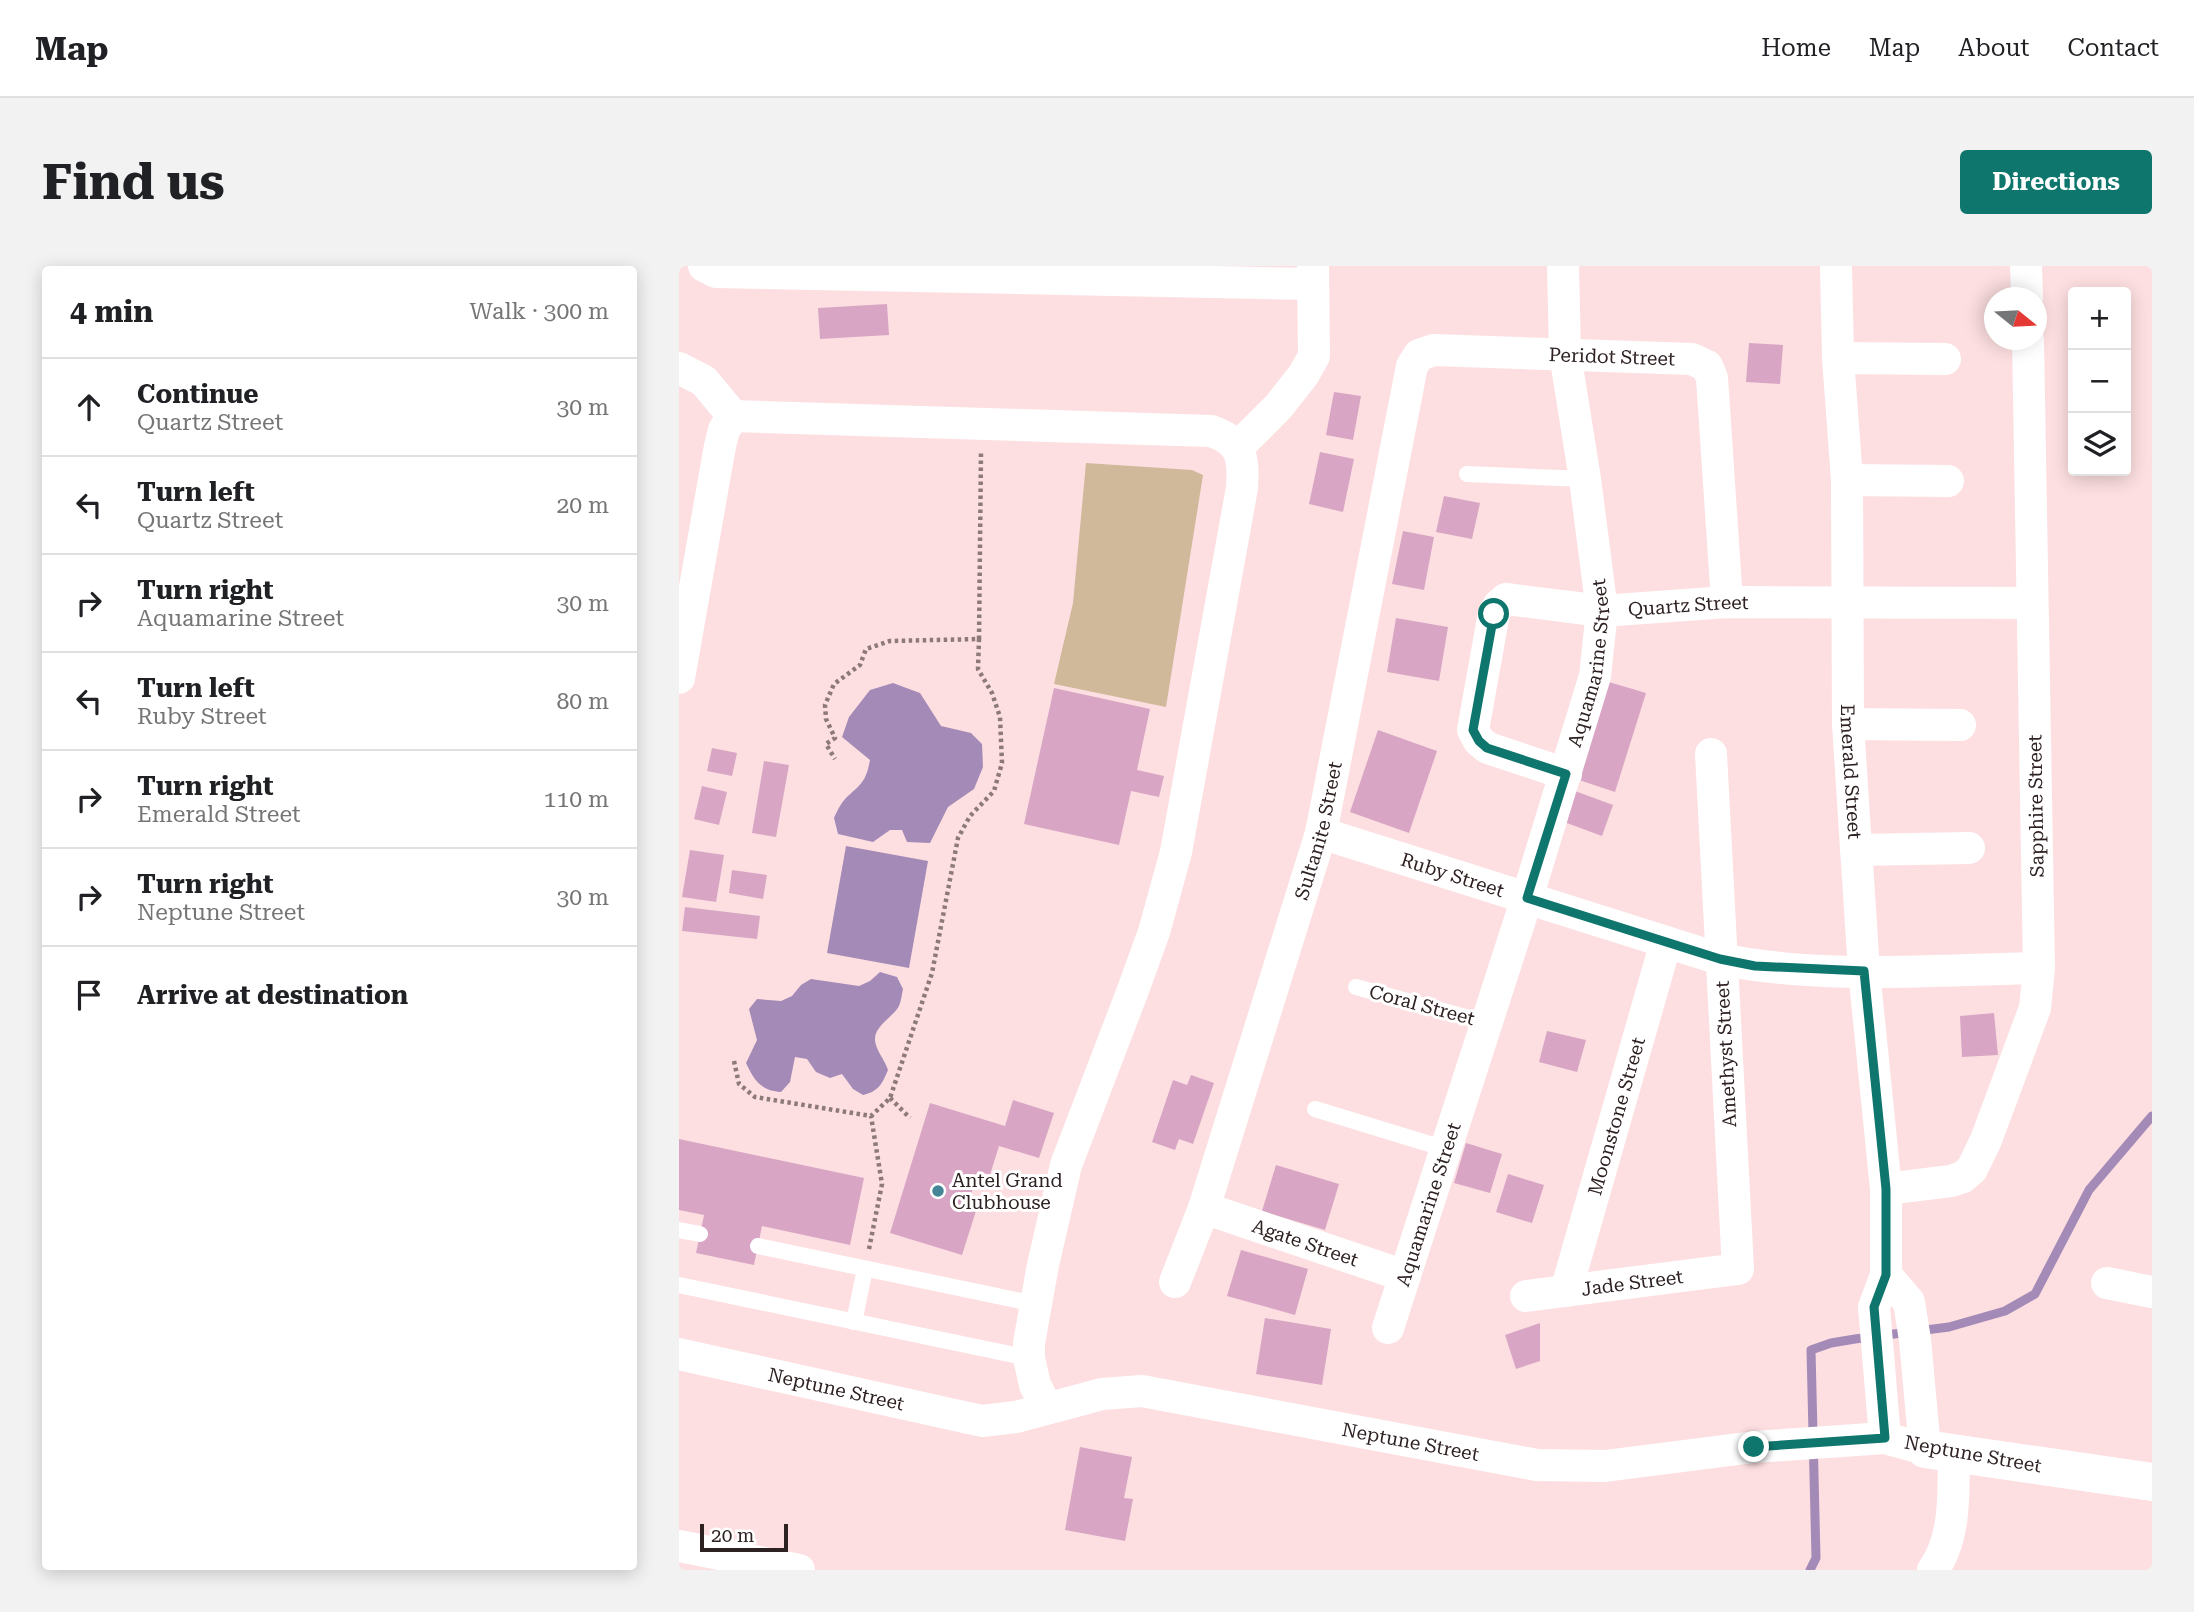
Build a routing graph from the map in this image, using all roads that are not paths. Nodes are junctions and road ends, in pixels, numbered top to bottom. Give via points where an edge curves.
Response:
1 (1563, 266) edge
2 (1836, 266) edge
3 (2027, 266) edge
4 (710, 269) edge
5 (1313, 275) edge
6 (2027, 287) edge
7 (2028, 350) edge
8 (1565, 354) junction
9 (1838, 358) junction
10 (1945, 359) dead end
11 (1412, 366) joint
12 (679, 368) edge
13 (733, 416) junction
14 (1238, 447) junction
15 (1467, 474) dead end
16 (1585, 479) junction
17 (1847, 480) junction
18 (1948, 481) dead end
19 (1727, 603) junction
20 (1849, 603) junction
21 (2032, 603) junction
22 (1602, 611) junction
23 (679, 678) edge
24 (1849, 724) junction
25 (1960, 725) dead end
26 (1711, 754) dead end
27 (1566, 774) junction
28 (1321, 833) junction
29 (1969, 848) dead end
30 (1856, 850) junction
31 (1527, 898) junction
32 (1666, 942) junction
33 (1720, 959) junction
34 (2039, 968) junction
35 (1864, 971) junction
36 (1356, 987) dead end
37 (1487, 1023) junction
38 (1315, 1109) dead end
39 (1445, 1149) junction
40 (1886, 1189) junction
41 (1204, 1208) junction
42 (679, 1230) edge
43 (700, 1234) dead end
44 (758, 1246) dead end
45 (865, 1269) junction
46 (1738, 1269) joint
47 (1886, 1275) junction
48 (1405, 1276) junction
49 (1175, 1282) dead end
50 (2107, 1283) dead end
51 (679, 1285) edge
52 (1566, 1291) junction
53 (2152, 1292) edge
54 (1526, 1296) dead end
55 (1035, 1304) junction
56 (854, 1322) junction
57 (1388, 1328) dead end
58 (679, 1354) edge
59 (1029, 1358) junction
60 (1047, 1408) junction
61 (1871, 1438) junction
62 (1939, 1450) junction
63 (2152, 1482) edge
64 (679, 1546) edge
65 (799, 1570) edge
66 (1933, 1570) edge

1 - 8 street, Aquamarine Street
2 - 9 street, Emerald Street
3 - 6 street
4 - 5 street
5 - 14 street via 1314,356 1279,406
7 - 21 street, Sapphire Street
8 - 11 street, Peridot Street via 1434,350 1419,355
8 - 16 street, Aquamarine Street
8 - 19 street, Peridot Street via 1692,359 1707,366 1712,378
9 - 10 street
9 - 17 street, Emerald Street
11 - 28 street, Sultanite Street
12 - 13 street via 704,381
13 - 14 street via 1211,431
13 - 23 street via 720,446
14 - 55 street via 1244,466 1242,488 1175,852 1154,932 1066,1166
15 - 16 lane
16 - 22 street, Aquamarine Street
17 - 18 street
17 - 20 street, Emerald Street
19 - 20 street, Quartz Street
19 - 22 street, Quartz Street
20 - 21 street, Quartz Street
20 - 24 street, Emerald Street
21 - 34 street, Sapphire Street
22 - 27 street, Aquamarine Street via 1595,676
22 - 27 street, Quartz Street via 1506,599 1494,614 1473,730 1487,748
24 - 25 street
24 - 30 street, Emerald Street
26 - 33 street, Amethyst Street
27 - 31 street, Aquamarine Street
28 - 31 street, Ruby Street
28 - 41 street, Sultanite Street
29 - 30 street
30 - 35 street, Emerald Street
31 - 32 street, Ruby Street
31 - 37 street, Aquamarine Street
32 - 33 street, Ruby Street
32 - 52 street, Moonstone Street
33 - 35 street, Ruby Street via 1755,966
33 - 46 street, Amethyst Street
34 - 35 street, Ruby Street
34 - 40 street, Sapphire Street via 2035,1008 1972,1169 1951,1181
35 - 40 street, Emerald Street
36 - 37 lane, Coral Street
37 - 39 street, Aquamarine Street
38 - 39 lane
39 - 48 street, Aquamarine Street
40 - 47 street, Emerald Street
41 - 48 street, Agate Street
41 - 49 street, Sultanite Street
42 - 43 lane
44 - 45 lane
45 - 55 lane
45 - 56 lane
46 - 52 street, Jade Street
47 - 61 street, Emerald Street via 1874,1307
47 - 62 street via 1909,1302
48 - 57 street, Aquamarine Street
50 - 53 street
51 - 56 lane
52 - 54 street, Jade Street
55 - 59 street
56 - 59 lane
58 - 60 street, Neptune Street via 982,1421 1016,1418
59 - 60 street via 1035,1385
60 - 61 street, Neptune Street via 1102,1394 1142,1391 1537,1465 1605,1466
61 - 62 street, Neptune Street
62 - 63 street, Neptune Street
62 - 66 street via 1953,1507
64 - 65 street

